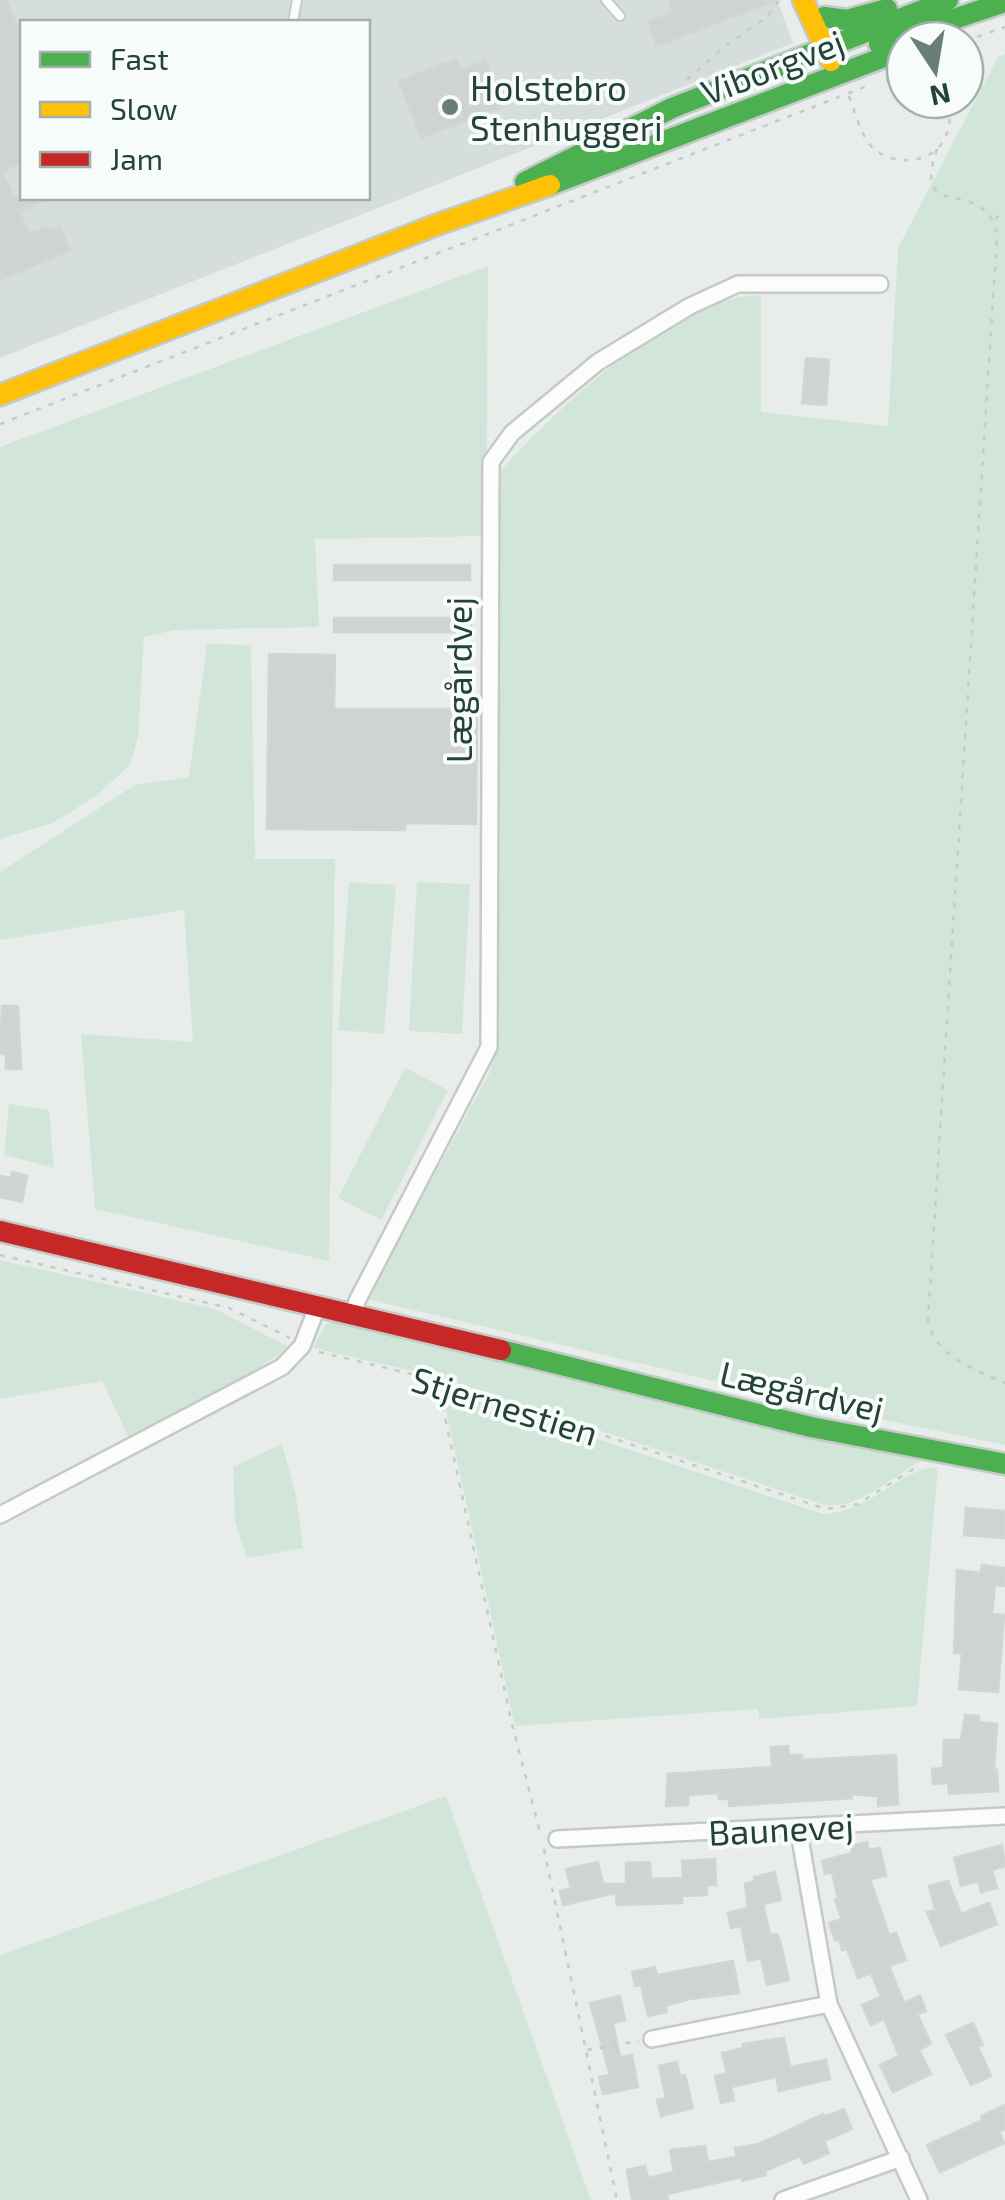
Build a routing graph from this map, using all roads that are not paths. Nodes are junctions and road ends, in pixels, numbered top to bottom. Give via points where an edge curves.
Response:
1 (606, 0) edge
2 (803, 0) edge
3 (914, 0) edge
4 (948, 0) edge
5 (1005, 6) edge
6 (821, 8) edge
7 (620, 16) dead end
8 (974, 20) edge
9 (829, 54) junction
10 (885, 58) edge
11 (677, 137) junction
12 (436, 225) junction
13 (880, 284) dead end
14 (0, 394) edge
15 (0, 1232) edge
16 (318, 1305) junction
17 (353, 1314) junction
18 (1005, 1464) edge
19 (0, 1516) edge
20 (1005, 1816) edge
21 (798, 1827) junction
22 (557, 1839) dead end
23 (830, 2004) junction
24 (652, 2039) road end
25 (901, 2158) junction
26 (783, 2200) edge
27 (919, 2200) edge

1 - 7 lane
2 - 9 main road
3 - 6 main road via 848,20
4 - 9 main road, Viborgvej
5 - 8 main road
5 - 9 main road
6 - 9 main road
9 - 11 main road
9 - 12 main road, Viborgvej via 672,108
10 - 11 main road, Viborgvej
11 - 12 main road, Viborgvej
12 - 14 main road, Viborgvej
13 - 17 street, Lægårdvej via 738,284 598,362 512,433 491,462 489,1047
15 - 16 main road, Lægårdvej
16 - 17 main road, Lægårdvej
16 - 19 street via 302,1346 282,1367
17 - 18 main road, Lægårdvej via 811,1428
20 - 21 street, Baunevej
21 - 22 street, Baunevej
21 - 23 street
23 - 24 street
23 - 25 street
25 - 26 street
25 - 27 street

